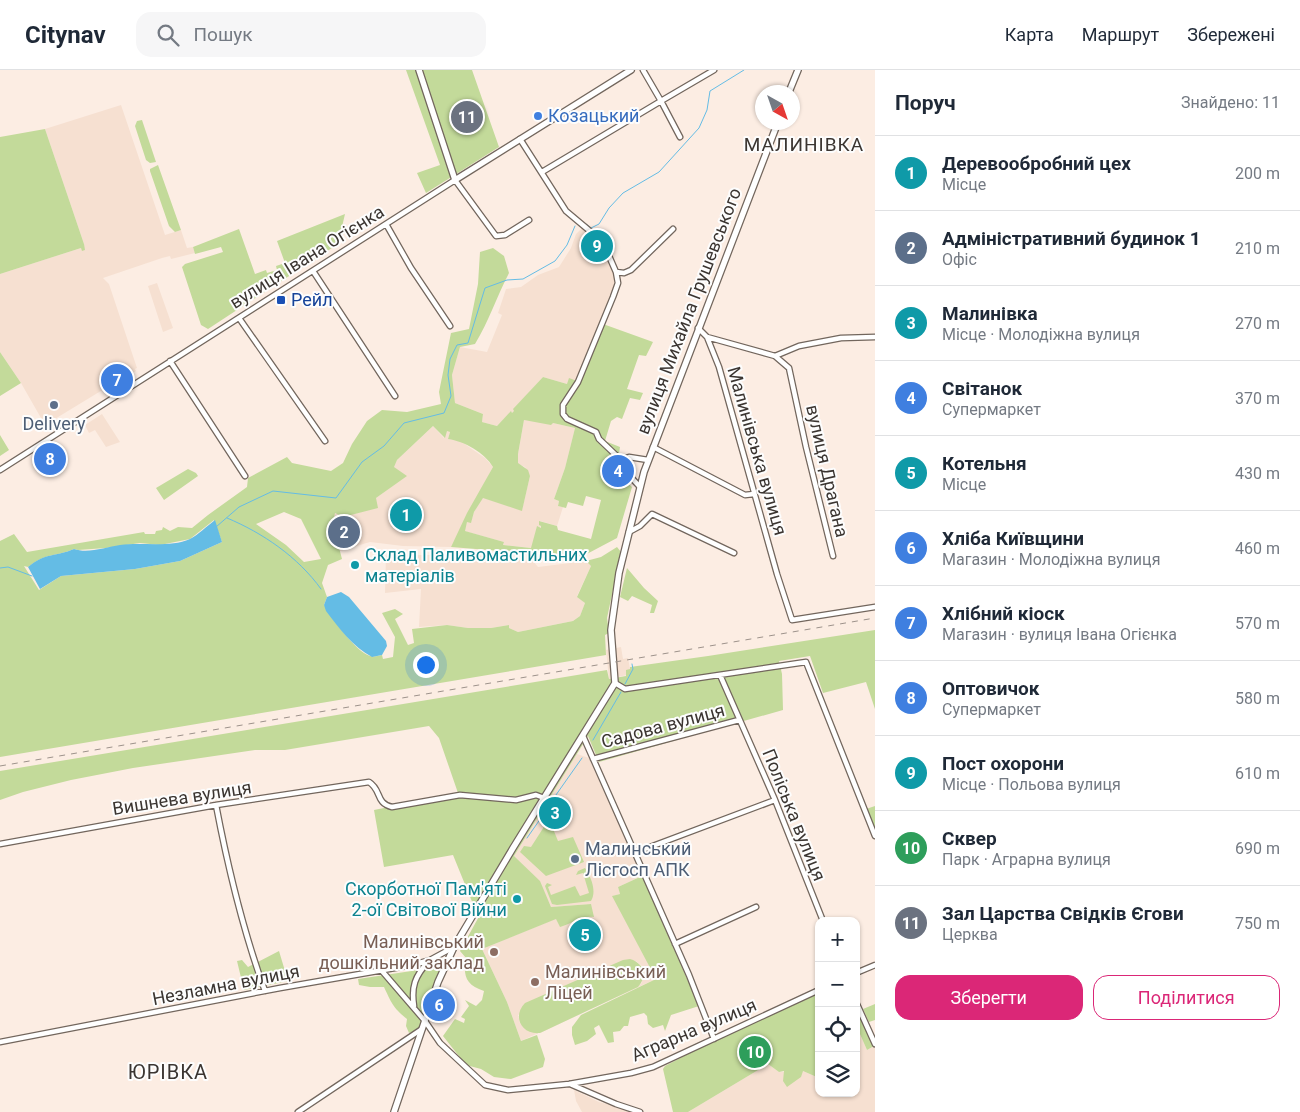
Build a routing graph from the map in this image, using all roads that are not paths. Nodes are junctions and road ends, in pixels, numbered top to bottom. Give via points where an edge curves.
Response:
1 (419, 70) edge
2 (630, 70) edge
3 (642, 70) edge
4 (714, 70) edge
5 (798, 70) edge
6 (792, 85) edge
7 (661, 101) junction
8 (775, 130) edge
9 (680, 137) dead end
10 (520, 139) junction
11 (542, 172) junction
12 (456, 180) junction
13 (529, 220) dead end
14 (386, 224) junction
15 (673, 229) dead end
16 (313, 271) junction
17 (616, 272) junction
18 (238, 318) junction
19 (450, 326) dead end
20 (698, 328) junction
21 (707, 337) junction
22 (875, 337) edge
23 (775, 356) junction
24 (170, 361) junction
25 (395, 396) dead end
26 (325, 441) dead end
27 (653, 447) junction
28 (621, 460) junction
29 (648, 460) junction
30 (0, 470) edge
31 (245, 476) dead end
32 (640, 487) junction
33 (754, 494) junction
34 (629, 532) junction
35 (734, 553) dead end
36 (833, 556) dead end
37 (875, 607) edge
38 (720, 675) junction
39 (615, 683) junction
40 (740, 720) junction
41 (582, 736) junction
42 (593, 759) junction
43 (544, 798) junction
44 (775, 800) junction
45 (216, 805) junction
46 (875, 836) edge
47 (0, 844) edge
48 (634, 853) junction
49 (756, 907) dead end
50 (821, 917) edge
51 (675, 944) junction
52 (454, 947) junction
53 (430, 960) junction
54 (875, 965) edge
55 (382, 971) junction
56 (860, 971) edge
57 (265, 992) junction
58 (815, 992) edge
59 (858, 1007) edge
60 (414, 1008) junction
61 (425, 1021) junction
62 (422, 1029) junction
63 (714, 1038) junction
64 (0, 1042) edge
65 (875, 1044) edge
66 (569, 1084) junction
67 (298, 1112) edge
68 (394, 1112) edge
69 (640, 1112) edge

1 - 12 street
2 - 10 street, вулиця Івана Огієнка
3 - 7 street
4 - 7 street
5 - 6 street
7 - 9 street
7 - 11 street
8 - 20 street, вулиця Михайла Грушевського
10 - 11 street
10 - 12 street, вулиця Івана Огієнка
11 - 17 street via 566,211 597,237
12 - 13 street via 496,236 505,235
12 - 14 street, вулиця Івана Огієнка
14 - 16 street, вулиця Івана Огієнка
14 - 19 street
15 - 17 street via 631,270
16 - 18 street, вулиця Івана Огієнка
16 - 25 street
17 - 28 street via 618,283 614,296 578,382 563,405 563,414 596,432 599,440
18 - 24 street, вулиця Івана Огієнка
18 - 26 street
20 - 21 street
20 - 27 street, вулиця Михайла Грушевського
21 - 23 street
21 - 33 street, Малинівська вулиця via 719,367
22 - 23 street via 841,338 799,346
23 - 36 street, вулиця Драгана via 789,368
24 - 30 street, вулиця Івана Огієнка
24 - 31 street
27 - 29 street, вулиця Михайла Грушевського
27 - 33 street via 745,495
28 - 29 street
28 - 32 street via 627,473
29 - 32 street, вулиця Михайла Грушевського
32 - 34 street, вулиця Михайла Грушевського
33 - 37 street, Малинівська вулиця via 792,620
34 - 35 street via 652,514
34 - 39 street, вулиця Михайла Грушевського via 611,630
38 - 39 street via 625,689
38 - 40 street, Поліська вулиця
38 - 46 street via 806,662
39 - 41 street
40 - 42 street, Садова вулиця
40 - 44 street, Поліська вулиця
41 - 42 street
41 - 43 street
42 - 48 street
43 - 45 street, Вишнева вулиця via 536,795 516,800 460,795 392,807 381,802 376,788 369,782
43 - 52 street
44 - 48 street
44 - 50 street, Поліська вулиця
45 - 47 street, Вишнева вулиця
45 - 57 street via 233,886
48 - 51 street
49 - 51 street
51 - 63 street
52 - 53 street, Незламна вулиця
52 - 61 street
53 - 55 street, Незламна вулиця
53 - 60 street via 415,980 411,992
54 - 56 street
55 - 57 street, Незламна вулиця
55 - 60 street, Аграрна вулиця
57 - 64 street, Незламна вулиця
58 - 63 street, Аграрна вулиця
59 - 65 street
60 - 61 street, Аграрна вулиця
61 - 62 street
61 - 66 street, Аграрна вулиця via 440,1043 485,1085 508,1090
62 - 67 street
62 - 68 street
63 - 66 street, Аграрна вулиця via 652,1067
66 - 69 street

